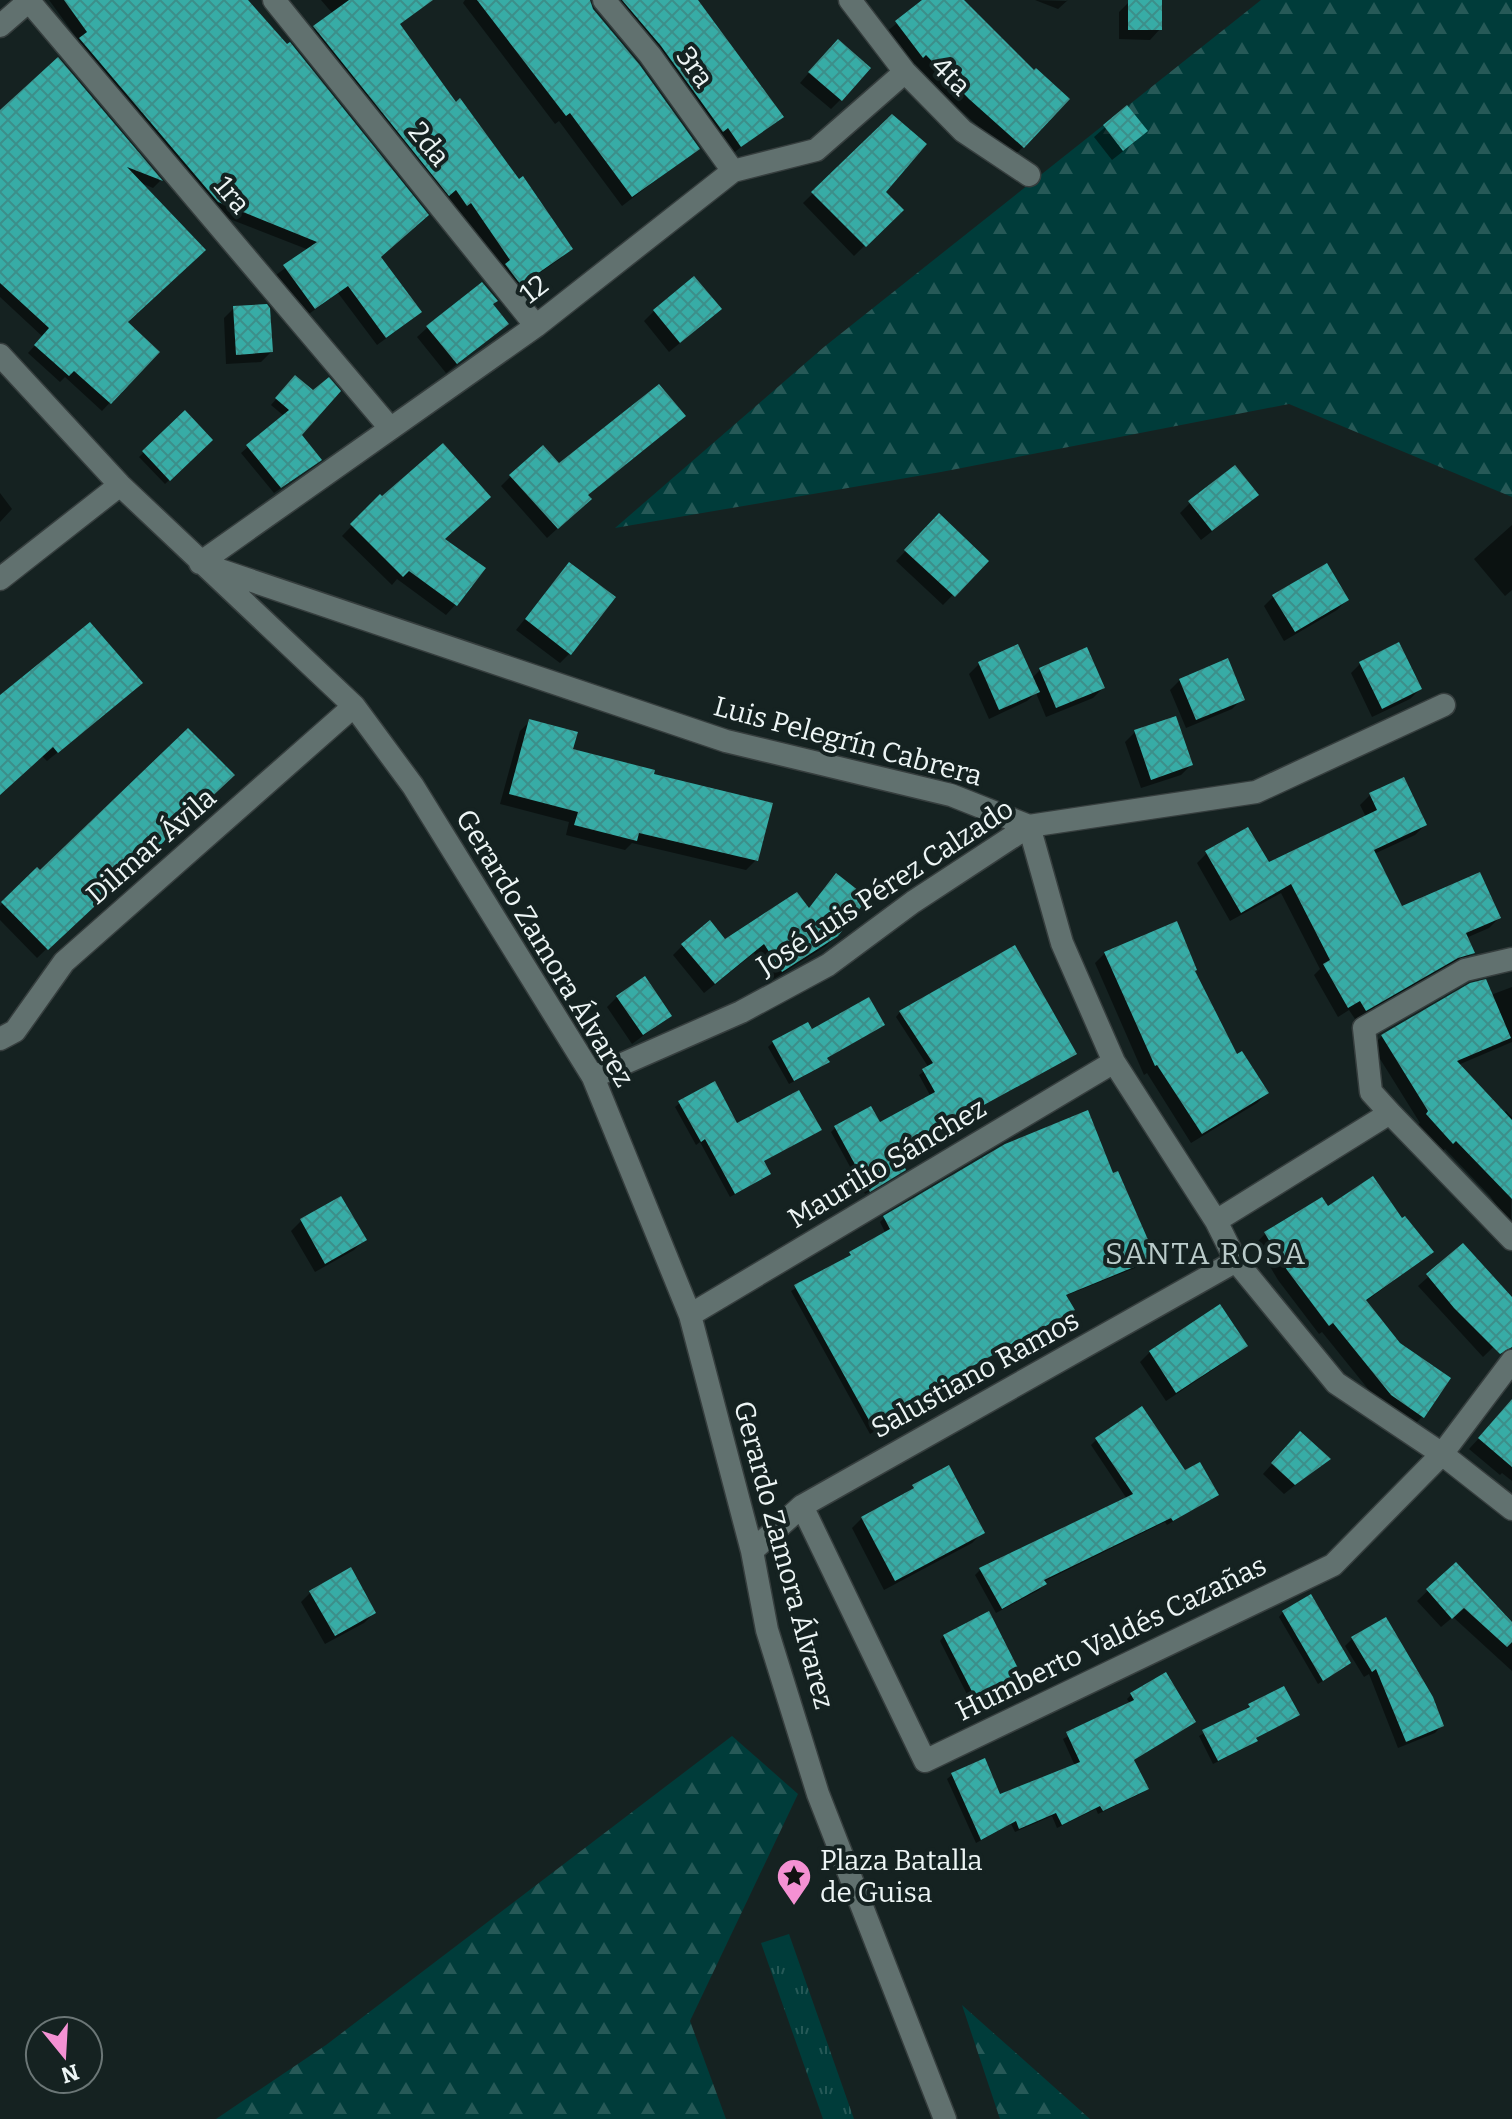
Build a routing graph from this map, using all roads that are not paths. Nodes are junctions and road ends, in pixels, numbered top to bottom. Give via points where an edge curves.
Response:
1 (29, 0) edge
2 (274, 0) edge
3 (604, 0) edge
4 (850, 0) edge
5 (0, 26) edge
6 (905, 72) junction
7 (733, 171) junction
8 (1029, 175) dead end
9 (536, 326) junction
10 (0, 355) edge
11 (390, 428) junction
12 (120, 485) junction
13 (200, 563) junction
14 (0, 579) edge
15 (1444, 705) dead end
16 (354, 706) junction
17 (1029, 826) junction
18 (1512, 959) edge
19 (0, 1039) edge
20 (1114, 1062) junction
21 (593, 1077) junction
22 (1390, 1113) junction
23 (1216, 1221) junction
24 (1512, 1239) edge
25 (1236, 1261) junction
26 (690, 1315) junction
27 (1512, 1361) edge
28 (1442, 1454) junction
29 (802, 1506) junction
30 (1512, 1509) edge
31 (752, 1551) junction
32 (945, 2119) edge

1 - 5 street
1 - 11 street, 1ra
2 - 9 street, 2da
3 - 7 street, 3ra
4 - 6 street, 4ta
6 - 7 street, 12 via 816,150
6 - 8 street, 4ta via 963,131
7 - 9 street, 12
9 - 11 street, 12
10 - 12 street, Gerardo Zamora Álvarez
11 - 13 street, 12
12 - 13 street, Gerardo Zamora Álvarez
12 - 14 street
13 - 16 street, Gerardo Zamora Álvarez
13 - 17 street, Luis Pelegrín Cabrera via 726,741 951,795
15 - 17 street, José Luis Pérez Calzado via 1256,792
16 - 19 street, Dilmar Ávila via 64,962 15,1031
16 - 21 street, Gerardo Zamora Álvarez via 413,786
17 - 20 street via 1062,943
17 - 21 street, José Luis Pérez Calzado via 828,965 741,1012
18 - 22 street via 1465,970 1364,1028 1371,1092
20 - 23 street
20 - 26 street, Maurilio Sánchez
21 - 26 street, Gerardo Zamora Álvarez
22 - 23 street
22 - 24 street
23 - 25 street
25 - 28 street via 1336,1383
25 - 29 street, Salustiano Ramos
26 - 31 street, Gerardo Zamora Álvarez
27 - 28 street, Humberto Valdés Cazañas
28 - 29 street, Humberto Valdés Cazañas via 1333,1565 925,1761
28 - 30 street
29 - 31 street, Salustiano Ramos
31 - 32 street, Gerardo Zamora Álvarez via 767,1630 818,1794

